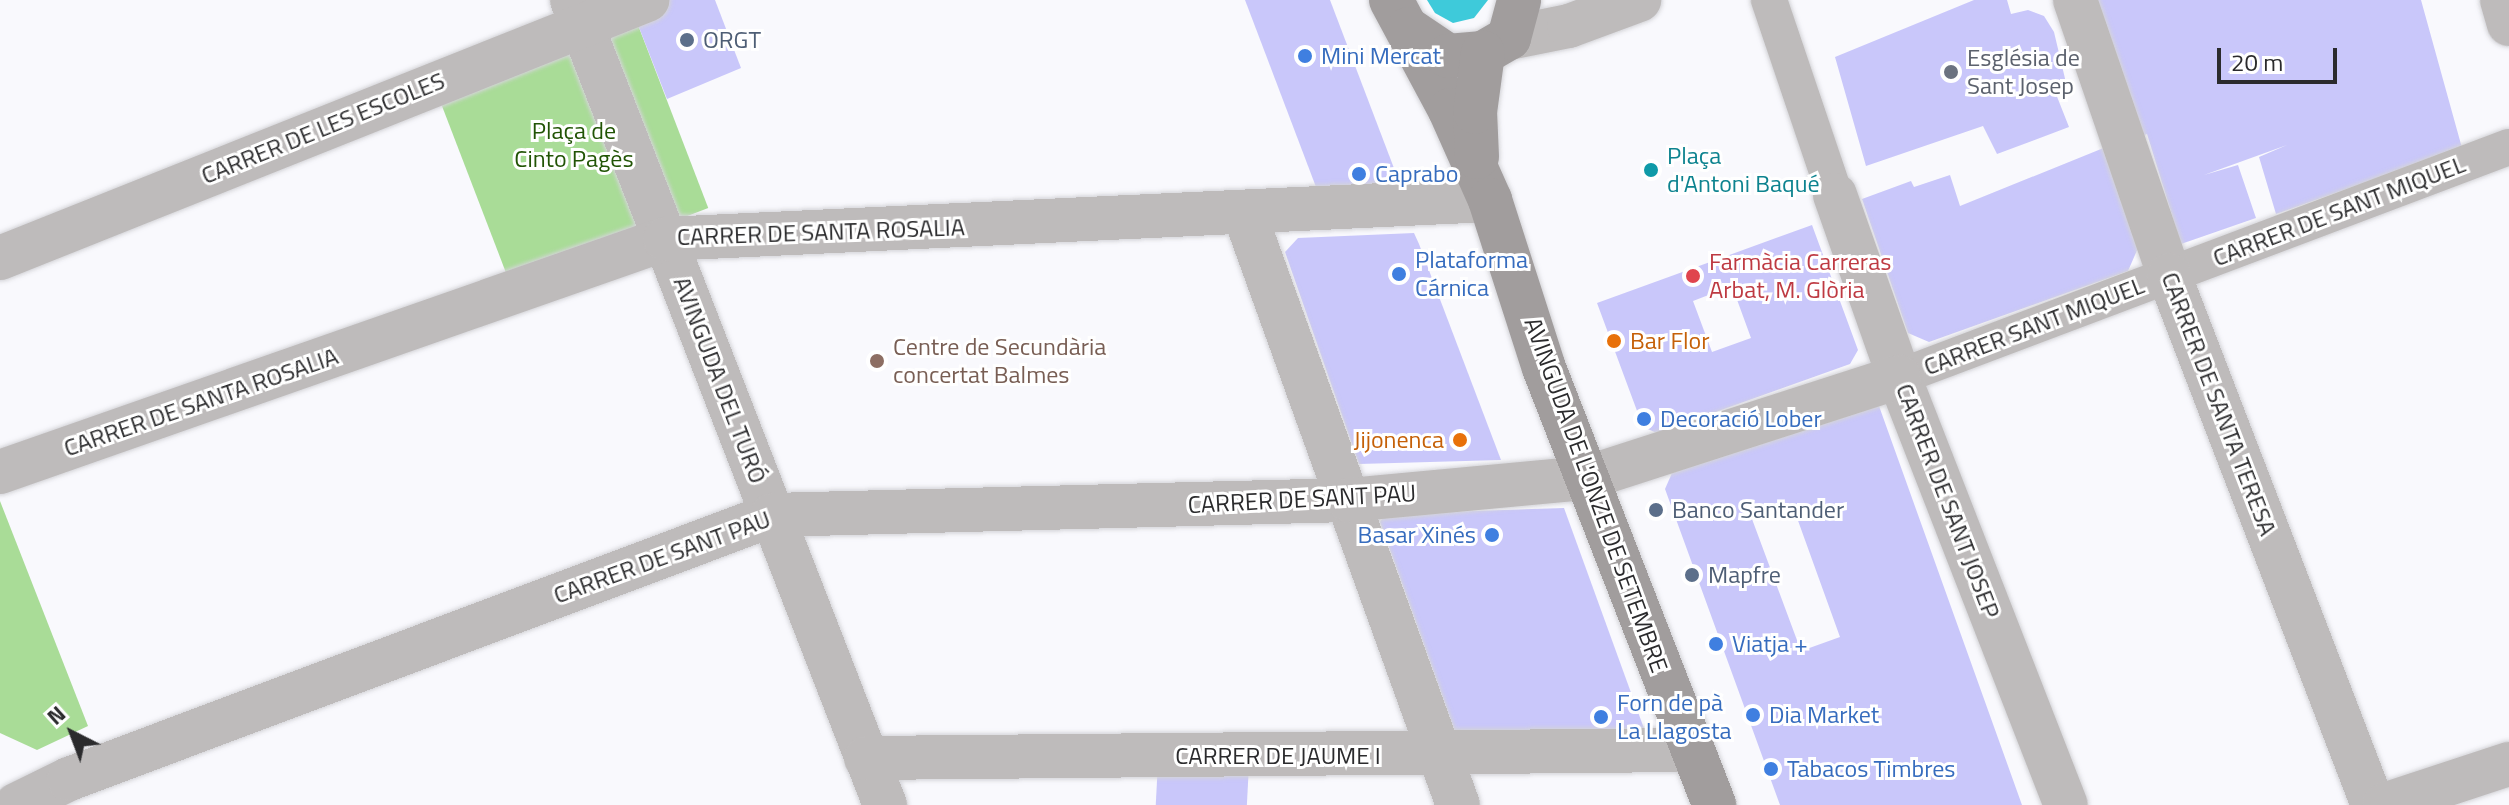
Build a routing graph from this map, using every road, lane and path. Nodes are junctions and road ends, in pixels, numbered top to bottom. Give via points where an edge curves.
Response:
1 (647, 0) edge
2 (1639, 0) edge
3 (1769, 0) edge
4 (2075, 0) edge
5 (2502, 0) edge
6 (1395, 7) edge
7 (577, 12) edge
8 (2509, 24) edge
9 (1504, 30) edge
10 (2509, 147) edge
11 (1486, 191) junction
12 (1835, 195) joint
13 (1245, 215) junction
14 (665, 239) junction
15 (0, 258) edge
16 (2169, 275) junction
17 (1899, 377) junction
18 (0, 472) edge
19 (1586, 478) junction
20 (1348, 500) junction
21 (772, 515) junction
22 (1690, 750) junction
23 (1440, 755) junction
24 (866, 758) junction
25 (2509, 764) edge
26 (0, 797) edge
27 (4, 805) edge
28 (16, 805) edge
29 (885, 805) edge
30 (1458, 805) edge
31 (1714, 805) edge
32 (2066, 805) edge
33 (2373, 805) edge
34 (2384, 805) edge

1 - 7 street, CARRER DE LES ESCOLES
2 - 9 street via 1569,26
3 - 12 street
4 - 16 street, CARRER DE SANTA TERESA
5 - 8 street
6 - 9 main road via 1448,56
6 - 11 main road, AVINGUDA DE L'ONZE DE SETEMBRE
7 - 14 street, AVINGUDA DEL TURÓ
7 - 15 street, CARRER DE LES ESCOLES
9 - 11 main road, AVINGUDA DE L'ONZE DE SETEMBRE via 1474,142
10 - 16 street, CARRER DE SANT MIQUEL
11 - 13 street, CARRER DE SANTA ROSALIA
11 - 19 main road, AVINGUDA DE L'ONZE DE SETEMBRE
12 - 17 street, CARRER DE SANT JOSEP
13 - 14 street, CARRER DE SANTA ROSALIA
13 - 20 street
14 - 18 street, CARRER DE SANTA ROSALIA
14 - 21 street, AVINGUDA DEL TURÓ
16 - 17 street, CARRER SANT MIQUEL
16 - 33 street, CARRER DE SANTA TERESA
17 - 19 street
17 - 32 street, CARRER DE SANT JOSEP
19 - 20 street, CARRER DE SANT PAU
19 - 22 main road, AVINGUDA DE L'ONZE DE SETEMBRE
20 - 21 street, CARRER DE SANT PAU
20 - 23 street
21 - 24 street, AVINGUDA DEL TURÓ
21 - 28 street, CARRER DE SANT PAU via 69,779
22 - 23 street, CARRER DE JAUME I
22 - 31 main road, AVINGUDA DE L'ONZE DE SETEMBRE
23 - 24 street, CARRER DE JAUME I
23 - 30 street
24 - 29 street, AVINGUDA DEL TURÓ
25 - 34 street
26 - 27 street

